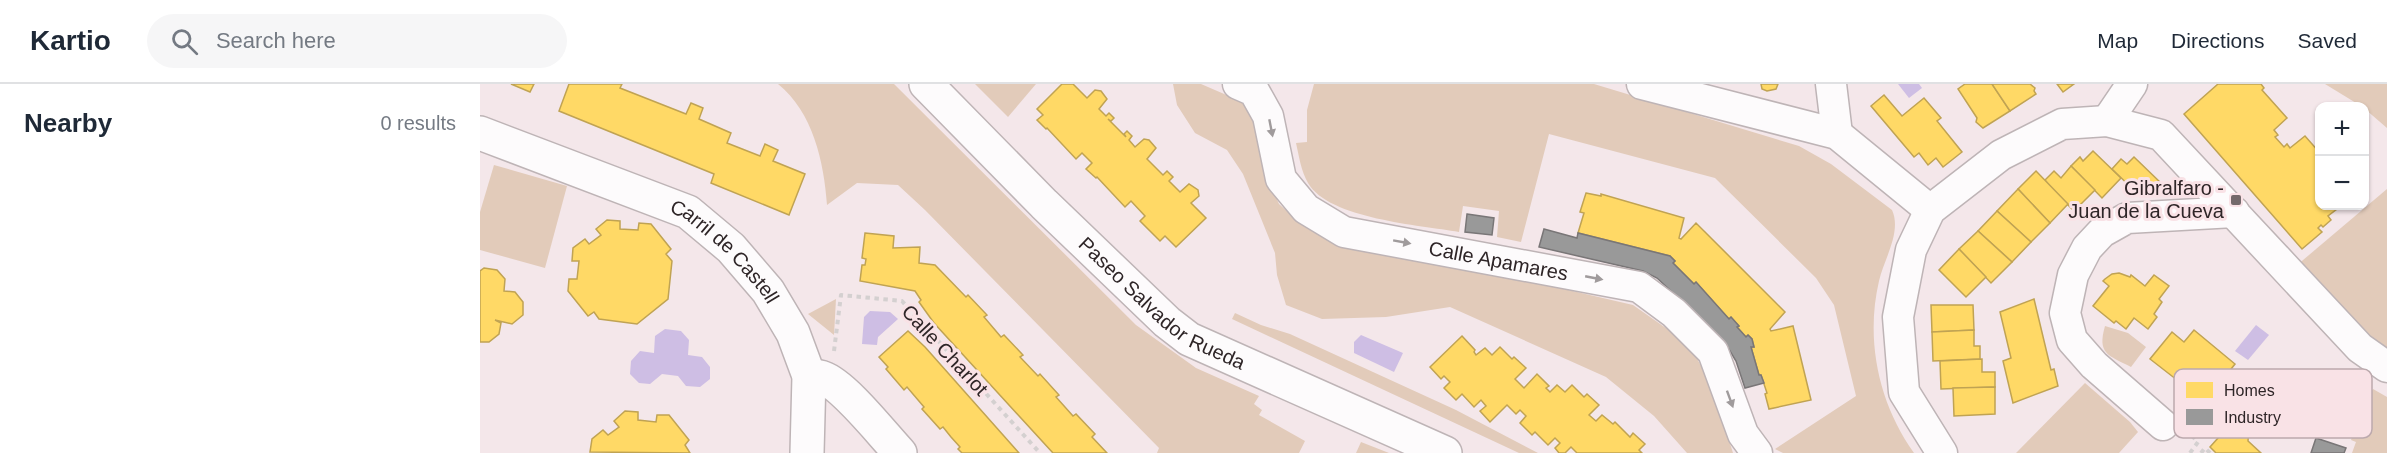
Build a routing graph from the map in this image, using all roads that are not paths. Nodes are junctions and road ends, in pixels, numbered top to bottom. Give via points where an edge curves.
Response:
1 (926, 84) edge
2 (1238, 84) edge
3 (1642, 84) edge
4 (1831, 84) edge
5 (2132, 84) edge
6 (2107, 121) junction
7 (480, 133) edge
8 (1837, 134) junction
9 (1930, 210) junction
10 (2234, 212) junction
11 (2387, 367) edge
12 (819, 378) junction
13 (2163, 425) dead end
14 (807, 453) edge
15 (900, 453) edge
16 (1445, 453) edge
17 (1757, 453) edge
18 (1942, 453) edge

1 - 16 main road, Paseo Salvador Rueda via 1052,212 1189,339
2 -> 17 street, Calle Apamares via 1254,91 1268,116 1281,179 1306,209 1344,232 1639,287 1674,313 1713,352 1743,434
3 - 8 street
4 - 8 street
5 - 6 street
6 - 9 street via 2062,123 2001,155
6 - 10 street via 2161,135
7 - 12 main road, Carril de Castell via 688,212 731,248 768,291
8 - 9 street
9 - 18 street via 1911,250 1898,317 1904,392
10 - 11 street via 2360,348
10 - 13 street via 2127,218 2102,231 2086,249 2073,275 2065,313 2072,340
12 - 14 main road
12 - 15 main road, Carril de Castell via 850,399

